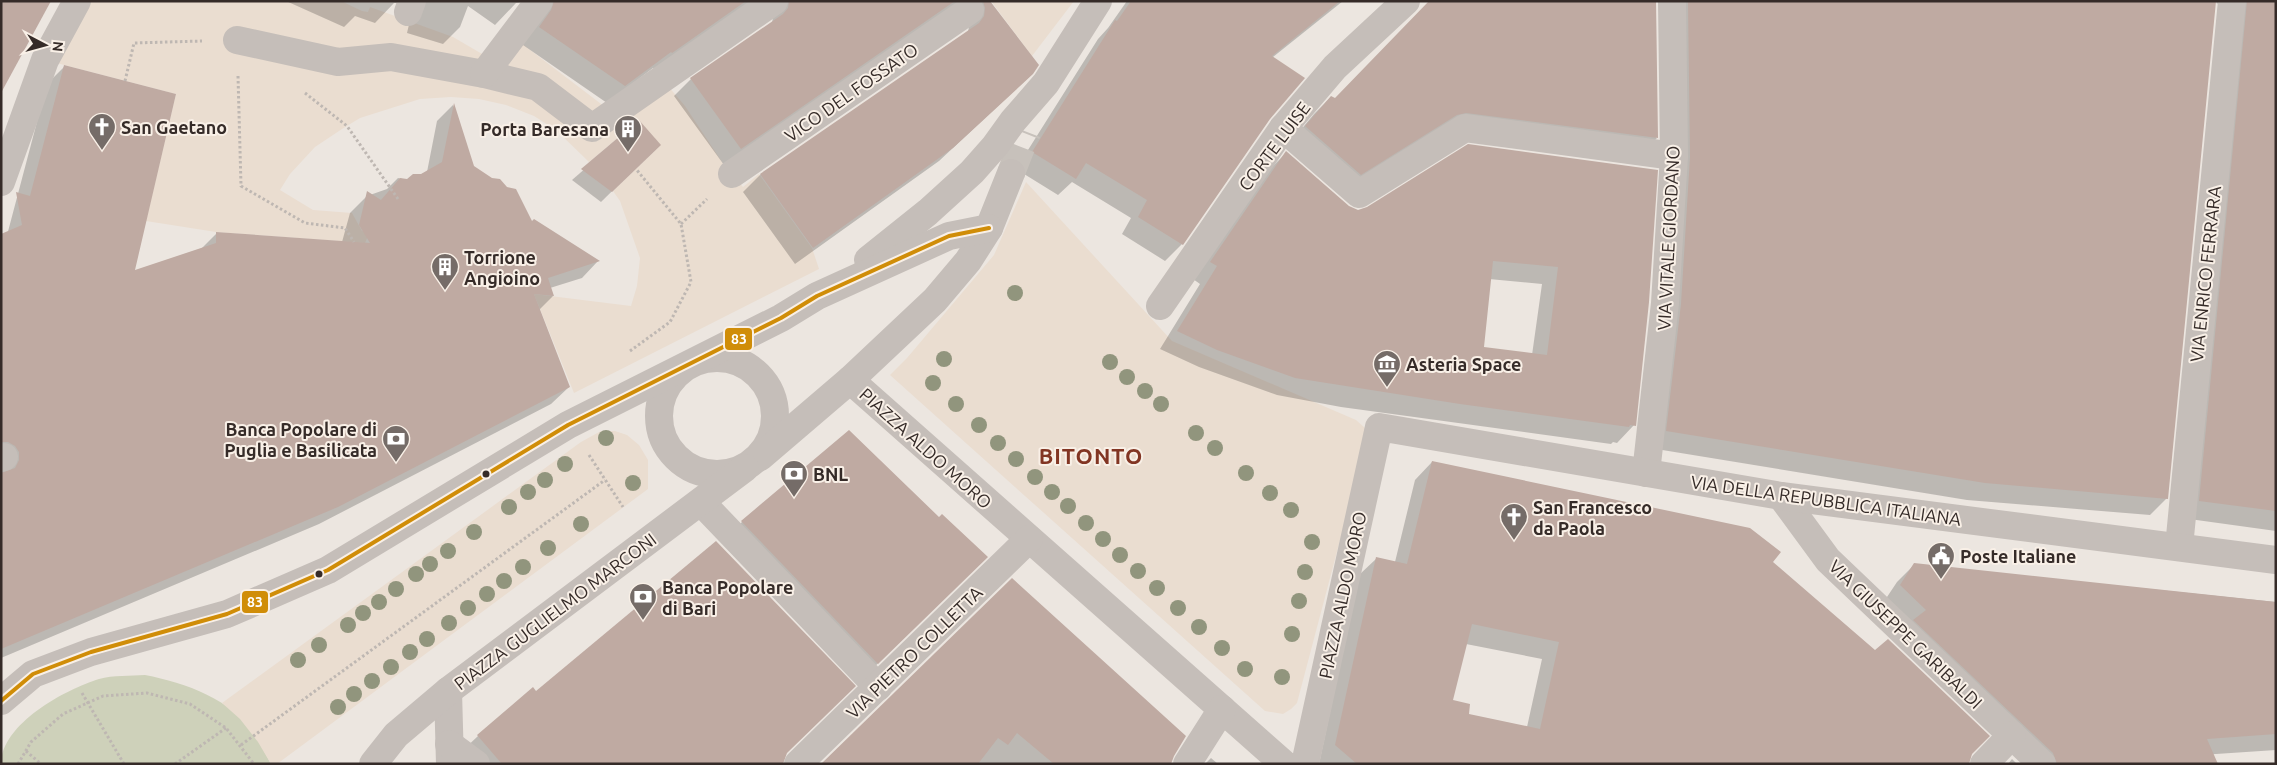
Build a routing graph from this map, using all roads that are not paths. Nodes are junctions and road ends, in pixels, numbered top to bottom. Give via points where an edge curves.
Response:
1 (77, 1) edge
2 (539, 1) edge
3 (774, 1) edge
4 (1098, 1) edge
5 (1406, 1) edge
6 (1672, 1) edge
7 (2232, 1) edge
8 (970, 10) dead end
9 (237, 40) road end
10 (484, 74) junction
11 (1046, 83) junction
12 (1283, 128) junction
13 (1027, 132) tunnel mouth
14 (1674, 156) junction
15 (1011, 173) tunnel mouth
16 (732, 174) dead end
17 (1, 182) edge
18 (989, 228) junction
19 (817, 296) junction
20 (1160, 306) dead end
21 (691, 363) junction
22 (850, 380) junction
23 (1379, 427) joint
24 (753, 462) junction
25 (1646, 473) junction
26 (1781, 496) junction
27 (701, 502) junction
28 (1029, 539) junction
29 (2179, 548) junction
30 (2276, 560) edge
31 (33, 674) junction
32 (878, 687) junction
33 (1, 688) edge
34 (448, 691) junction
35 (1, 701) edge
36 (1222, 709) junction
37 (2012, 735) junction
38 (449, 754) edge
39 (373, 764) edge
40 (476, 764) edge
41 (798, 764) edge
42 (1187, 764) edge
43 (1284, 764) edge
44 (1305, 764) edge
45 (1984, 764) edge
46 (2042, 764) edge

1 - 17 street via 45,60
2 - 10 street
3 - 10 street via 592,128 538,87
4 - 11 street
5 - 12 street, CORTE LUISE via 1335,67
6 - 14 street, VIA VITALE GIORDANO
7 - 29 street, VIA ENRICO FERRARA
8 - 16 street, VICO DEL FOSSATO
9 - 10 street via 338,62 391,57
11 - 13 street
11 - 19 street via 972,172 880,252
12 - 14 street via 1360,194 1465,128
12 - 20 street, CORTE LUISE
14 - 25 street, VIA VITALE GIORDANO via 1666,304
15 - 18 street, PIAZZA ALDO MORO
18 - 19 street via 949,236
18 - 22 street, PIAZZA ALDO MORO via 968,261 935,300
19 - 21 street, PIAZZA GUGLIELMO MARCONI via 781,318
21 - 24 street, PIAZZA GUGLIELMO MARCONI via 708,358 727,358 744,363 770,389 776,424 770,442
21 - 24 street, PIAZZA GUGLIELMO MARCONI via 676,374 659,407 665,443 676,458 691,469 709,474 728,474
21 - 31 street, PIAZZA GUGLIELMO MARCONI via 568,425 328,570 227,614 91,652
22 - 24 street, PIAZZA GUGLIELMO MARCONI
22 - 28 street, PIAZZA ALDO MORO
23 - 25 street, VIA DELLA REPUBBLICA ITALIANA
23 - 44 street, PIAZZA ALDO MORO
24 - 27 street, PIAZZA GUGLIELMO MARCONI
25 - 26 street, VIA DELLA REPUBBLICA ITALIANA
26 - 29 street, VIA DELLA REPUBBLICA ITALIANA
26 - 37 street, VIA GIUSEPPE GARIBALDI via 1828,560
27 - 32 street
27 - 34 street, PIAZZA GUGLIELMO MARCONI
28 - 32 street, VIA PIETRO COLLETTA
28 - 36 street, PIAZZA ALDO MORO
29 - 30 street, VIA DELLA REPUBBLICA ITALIANA
31 - 33 street
31 - 35 street, PIAZZA GUGLIELMO MARCONI
32 - 41 street, VIA PIETRO COLLETTA
34 - 38 street
34 - 39 street, PIAZZA GUGLIELMO MARCONI via 396,735
36 - 42 street
36 - 43 street, PIAZZA ALDO MORO
37 - 45 street
37 - 46 street, VIA GIUSEPPE GARIBALDI
38 - 40 street

